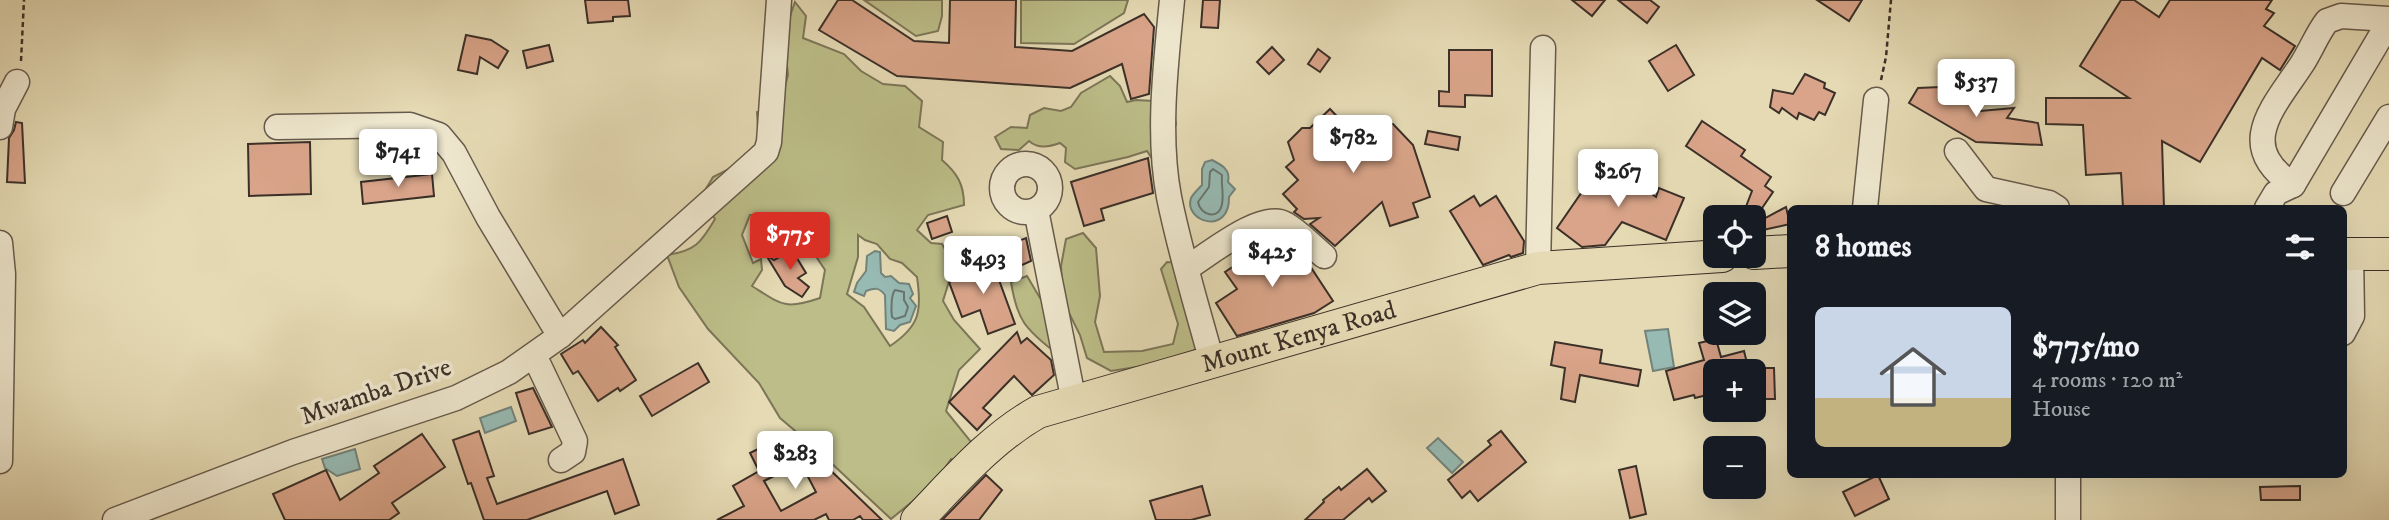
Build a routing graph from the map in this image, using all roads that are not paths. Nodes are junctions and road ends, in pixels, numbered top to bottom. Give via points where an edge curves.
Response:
1 (779, 0) edge
2 (1172, 0) edge
3 (2389, 21) edge
4 (1543, 48) dead end
5 (17, 82) road end
6 (1876, 100) road end
7 (2389, 117) edge
8 (0, 127) edge
9 (277, 127) dead end
10 (1957, 151) dead end
11 (2293, 185) junction
12 (2343, 193) dead end
13 (1865, 205) edge
14 (2052, 205) edge
15 (2269, 205) edge
16 (1037, 210) dead end
17 (0, 243) edge
18 (1787, 251) edge
19 (1766, 252) edge
20 (2347, 254) edge
21 (2389, 254) edge
22 (1324, 256) dead end
23 (1703, 257) edge
24 (1187, 268) junction
25 (1538, 268) junction
26 (2347, 325) edge
27 (560, 336) junction
28 (534, 355) junction
29 (1212, 362) junction
30 (1074, 402) junction
31 (561, 460) dead end
32 (0, 461) edge
33 (2068, 478) edge
34 (116, 520) edge
35 (917, 520) edge
36 (2068, 520) edge

1 - 27 street, Mwamba Drive via 766,152
2 - 24 street via 1165,72 1166,171
3 - 11 street
3 - 11 street via 2341,16 2327,21 2268,115 2263,127 2264,156
4 - 25 street
5 - 8 street via 3,109
6 - 13 street
7 - 12 street
9 - 27 street via 410,125 439,135 454,153
10 - 14 street via 1986,189
11 - 15 street via 2276,193
16 - 30 street
17 - 32 street
18 - 19 main road
20 - 21 main road
20 - 26 street via 2352,316
22 - 24 street via 1283,222 1271,221 1246,229
23 - 25 main road, Mount Kenya Road
24 - 29 street
25 - 29 main road, Mount Kenya Road
27 - 28 street, Mwamba Drive
28 - 31 street via 576,441 573,452
28 - 34 street, Mwamba Drive via 456,398 293,452
29 - 30 main road, Mount Kenya Road
30 - 35 main road, Mount Kenya Road via 1038,412 1015,425
33 - 36 street

